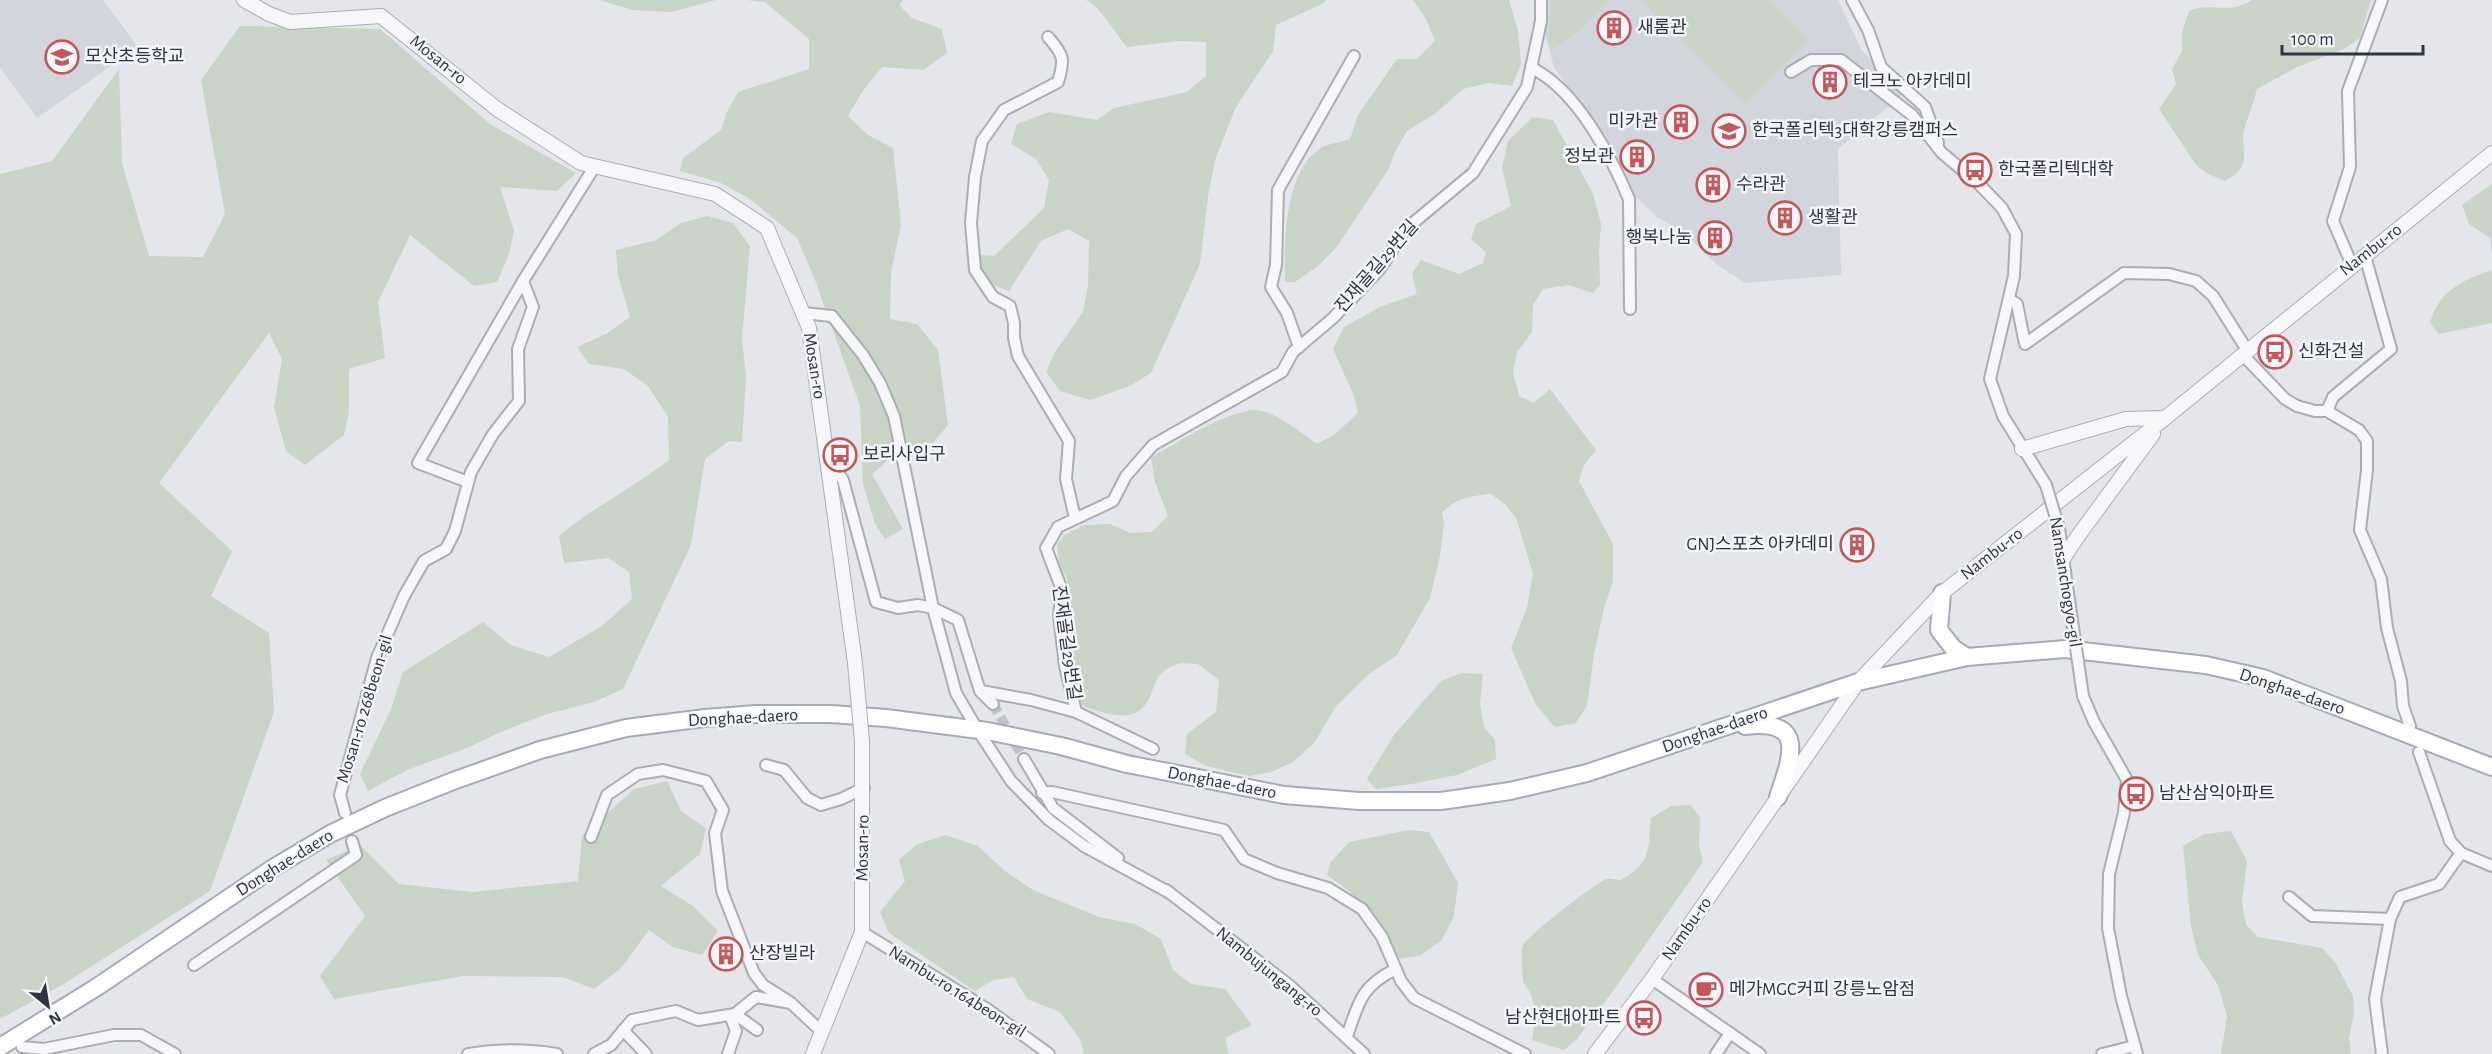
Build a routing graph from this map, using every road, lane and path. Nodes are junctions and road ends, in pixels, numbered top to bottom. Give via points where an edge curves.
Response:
1 (244, 0) edge
2 (1541, 0) edge
3 (1852, 0) edge
4 (2382, 0) edge
5 (1048, 37) dead end
6 (1354, 56) dead end
7 (1531, 67) junction
8 (1791, 72) dead end
9 (1941, 153) junction
10 (2492, 153) edge
11 (594, 166) junction
12 (2365, 256) junction
13 (2352, 265) junction
14 (523, 281) junction
15 (2009, 299) junction
16 (1630, 309) dead end
17 (803, 313) junction
18 (1299, 347) junction
19 (2245, 352) junction
20 (2327, 411) junction
21 (2165, 418) junction
22 (2022, 449) junction
23 (830, 469) junction
24 (468, 482) junction
25 (1076, 518) junction
26 (2063, 559) junction
27 (1942, 593) junction
28 (933, 608) junction
29 (1967, 657) junction
30 (1858, 681) junction
31 (980, 691) junction
32 (993, 704) tunnel mouth
33 (1076, 712) junction
34 (2410, 726) dead end
35 (977, 729) junction
36 (1714, 730) junction
37 (1153, 749) dead end
38 (2419, 752) dead end
39 (1024, 759) tunnel mouth
40 (766, 765) dead end
41 (2492, 767) edge
42 (864, 788) junction
43 (1042, 793) junction
44 (1778, 797) junction
45 (345, 813) dead end
46 (591, 837) dead end
47 (352, 841) dead end
48 (2461, 853) junction
49 (2492, 866) edge
50 (1170, 893) junction
51 (2289, 897) dead end
52 (2390, 919) junction
53 (862, 932) junction
54 (194, 965) dead end
55 (1396, 969) junction
56 (1652, 979) junction
57 (791, 1003) junction
58 (733, 1015) junction
59 (623, 1030) junction
60 (757, 1030) dead end
61 (822, 1032) junction
62 (1730, 1033) junction
63 (1347, 1036) junction
64 (0, 1041) edge
65 (22, 1047) dead end
66 (2136, 1050) edge
67 (524, 1052) edge
68 (175, 1054) edge
69 (468, 1054) edge
70 (557, 1054) edge
71 (594, 1054) edge
72 (646, 1054) edge
73 (728, 1054) edge
74 (813, 1054) edge
75 (1049, 1054) edge
76 (1364, 1054) edge
77 (1526, 1054) edge
78 (1595, 1054) edge
79 (1716, 1054) edge
80 (1760, 1054) edge
81 (2102, 1054) edge
82 (2382, 1054) edge

1 - 11 street, Mosan-ro via 290,22 381,16 497,109 581,163
2 - 7 street, 진재골길29번길 via 1541,21
3 - 9 street via 1881,67 1925,107
4 - 13 street via 2348,91 2350,167 2333,221
5 - 25 street via 1062,52 1058,82 1004,110 982,141 971,223 975,270 993,297 1010,306 1018,356 1069,441 1066,479
6 - 18 street via 1278,190 1276,265 1271,287 1287,313
7 - 16 street via 1554,82 1580,110 1629,199
7 - 18 street, 진재골길29번길 via 1527,87 1473,173 1407,228 1379,270
8 - 9 street, Namsanchogyo-gil via 1811,60 1840,60 1912,115
9 - 15 street, Namsanchogyo-gil via 2002,208 2016,234
10 - 12 street, Nambu-ro
11 - 14 street
11 - 17 street, Mosan-ro via 715,194 766,228
12 - 13 street, Nambu-ro
12 - 20 street via 2391,349 2333,397
13 - 19 street, Nambu-ro
14 - 24 street, Mosan-ro 268beon-gil via 533,307 518,349 519,401 493,434
14 - 24 street via 418,463
15 - 19 street via 2017,304 2025,344 2124,273 2169,274 2196,281 2213,296
15 - 22 street, Namsanchogyo-gil via 1990,379 2003,416
17 - 23 street, Mosan-ro via 809,328
17 - 28 street, Nambujungang-ro via 832,316 863,355 894,416
18 - 25 street, 진재골길29번길 via 1282,372 1153,445 1126,476 1113,501
19 - 20 street via 2285,399 2306,409
19 - 21 street, Nambu-ro
20 - 34 street via 2359,430 2367,441 2360,530 2381,579 2387,628
21 - 22 street via 2126,419
21 - 26 street
21 - 27 street, Nambu-ro
22 - 26 street, Namsanchogyo-gil, bridge via 2046,485 2059,528
23 - 28 street via 843,480 876,602 898,608
23 - 42 street, Mosan-ro, bridge via 855,663
24 - 45 street, Mosan-ro 268beon-gil via 446,549 424,561 377,658 340,795
25 - 33 street, 진재골길29번길 via 1058,527 1046,548 1062,590 1059,615
26 - 66 street, Namsanchogyo-gil, bridge via 2083,696 2127,780 2124,813 2109,874 2108,928
27 - 29 main road via 1939,630 1953,648
27 - 30 street, Nambu-ro
28 - 31 street via 958,620
28 - 35 street, Nambujungang-ro via 956,693
29 - 30 main road, Donghae-daero
29 - 41 main road, Donghae-daero via 2065,649 2206,665 2263,678
30 - 36 main road, Donghae-daero
30 - 44 street, Nambu-ro
31 - 32 street
31 - 33 street, 진재골길29번길
33 - 37 street, 진재골길29번길
35 - 36 main road, Donghae-daero via 1284,795 1383,801 1441,801 1510,791 1587,773
35 - 50 street, Nambujungang-ro via 1011,781 1048,820 1084,846
35 - 64 main road, Donghae-daero via 831,714 756,714 626,728 540,750 385,808 330,834 97,987
36 - 44 main road via 1764,723 1786,733 1791,758
38 - 48 street via 2450,841
39 - 43 street, Nambujungang-ro
40 - 42 street via 784,770 807,798 820,805
42 - 53 street, Mosan-ro
43 - 50 street, Nambujungang-ro via 1053,808
43 - 55 street via 1224,830 1244,859 1328,888 1362,909 1382,937
44 - 56 street, Nambu-ro
46 - 57 street via 607,795 638,774 663,770 706,781 723,810 715,833 722,891 733,921 754,973 763,985
47 - 54 street via 356,855
48 - 49 street
48 - 52 street via 2439,884 2400,897
50 - 63 street, Nambujungang-ro via 1289,985
51 - 52 street via 2312,916
52 - 82 street via 2375,999
53 - 61 street, Mosan-ro
53 - 75 street, Nambu-ro 164beon-gil via 987,1009
55 - 63 street via 1380,977 1361,996
55 - 77 street via 1414,998
56 - 62 street
56 - 78 street, Nambu-ro
57 - 58 street via 756,997
57 - 61 street
58 - 59 street via 698,1020 676,1011 632,1020
58 - 60 street
58 - 73 street via 736,1030
59 - 71 street via 611,1045
59 - 72 street
61 - 74 street, Mosan-ro
62 - 79 street
62 - 80 street
63 - 76 street, Nambujungang-ro
65 - 68 street via 44,1049 114,1035 141,1035
66 - 81 street
67 - 69 street via 492,1050
67 - 70 street

